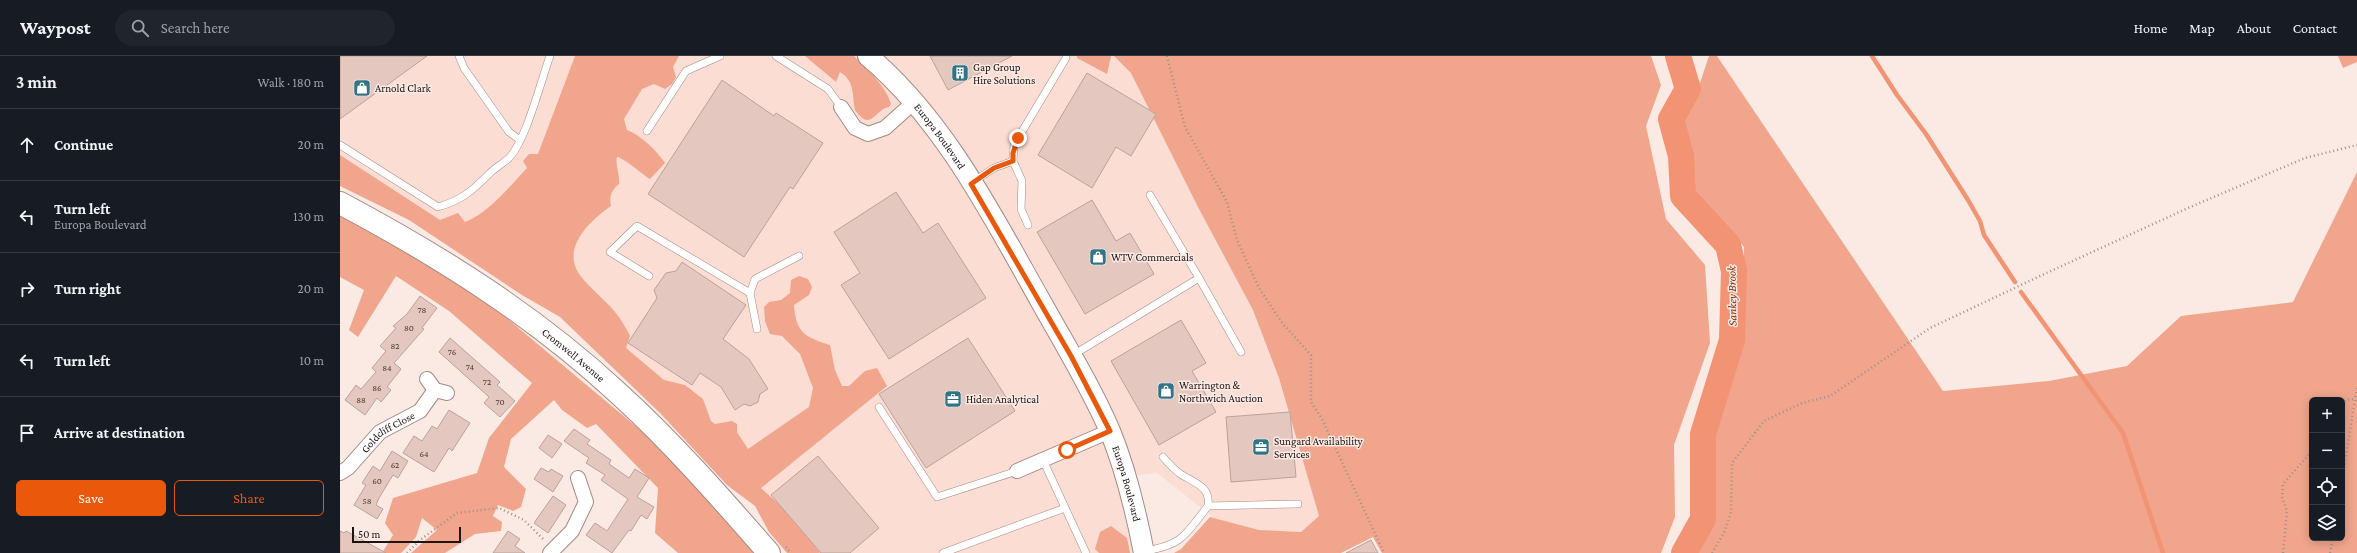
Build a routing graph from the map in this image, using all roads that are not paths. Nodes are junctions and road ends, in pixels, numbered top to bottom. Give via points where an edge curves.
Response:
1 (550, 56) edge
2 (720, 56) edge
3 (776, 56) edge
4 (463, 58) edge
5 (875, 58) edge
6 (1066, 58) dead end
7 (914, 102) junction
8 (841, 107) joint
9 (647, 131) dead end
10 (520, 140) junction
11 (340, 144) edge
12 (1013, 161) junction
13 (971, 184) junction
14 (1150, 195) dead end
15 (340, 203) edge
16 (1028, 226) dead end
17 (799, 256) dead end
18 (649, 276) dead end
19 (1199, 278) junction
20 (750, 293) junction
21 (757, 329) dead end
22 (1241, 352) dead end
23 (1071, 356) junction
24 (436, 388) dead end
25 (879, 407) dead end
26 (1110, 431) junction
27 (1163, 457) dead end
28 (1043, 460) junction
29 (1017, 470) joint
30 (340, 473) edge
31 (578, 478) dead end
32 (1298, 504) dead end
33 (1208, 506) junction
34 (1065, 508) junction
35 (551, 551) edge
36 (1144, 552) edge
37 (769, 553) edge
38 (944, 553) edge
39 (1086, 553) edge

1 - 10 lane
2 - 9 lane via 686,71
3 - 8 lane via 828,89
4 - 10 lane via 464,68 509,132
5 - 7 street, Europa Boulevard
6 - 12 lane via 1018,138
7 - 8 street via 885,128 868,134 855,128
7 - 13 street, Europa Boulevard via 945,142
10 - 11 lane via 509,158 470,193 457,201 438,206
12 - 13 lane via 994,168
12 - 16 lane via 1022,182 1021,209
13 - 23 street, Europa Boulevard
14 - 19 lane
15 - 37 main road, Cromwell Avenue via 401,235 468,276 536,324 624,398 694,468
17 - 20 lane via 755,280
18 - 20 lane via 610,252 637,226
19 - 22 lane
19 - 23 lane
20 - 21 lane
23 - 26 street, Europa Boulevard
24 - 30 street, Goldcliff Close via 420,411 380,432 348,468
25 - 29 lane via 936,497
26 - 28 street
26 - 36 street, Europa Boulevard via 1126,475
27 - 33 lane via 1182,475 1202,486 1207,492
28 - 29 street
28 - 34 lane
31 - 35 street via 586,502 572,531
32 - 33 lane
33 - 36 lane via 1178,541 1171,546
34 - 38 lane
34 - 39 lane

